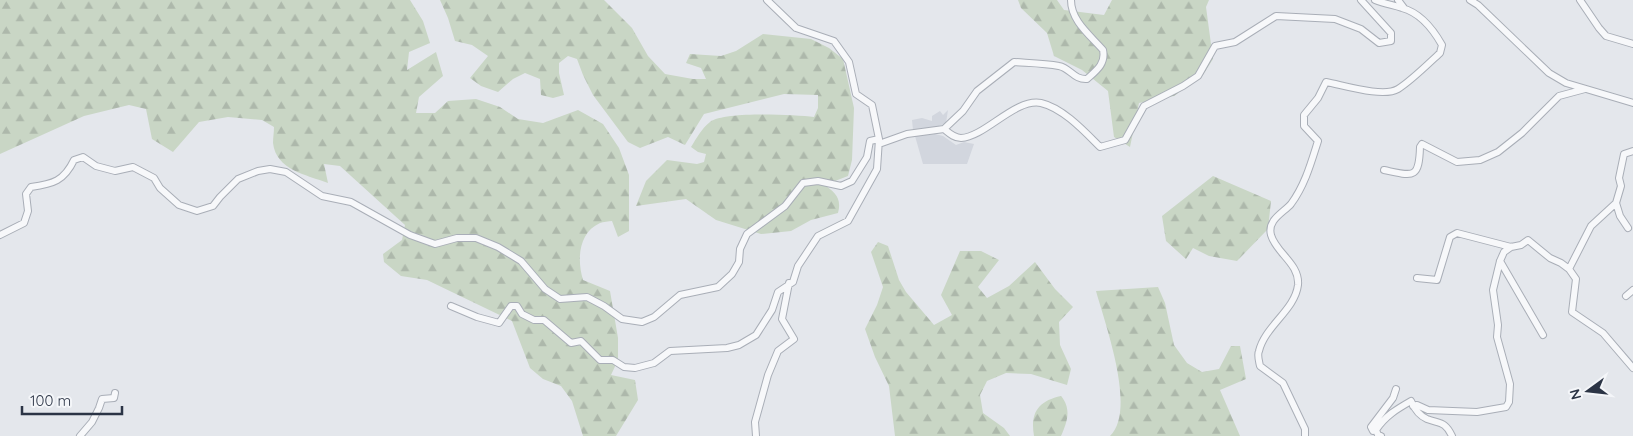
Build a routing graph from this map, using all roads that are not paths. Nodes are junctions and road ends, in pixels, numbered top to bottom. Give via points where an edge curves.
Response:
1 (767, 0) edge
2 (1071, 0) edge
3 (1361, 0) edge
4 (1376, 0) edge
5 (1398, 0) edge
6 (1470, 0) edge
7 (1580, 0) edge
8 (1404, 8) junction
9 (1633, 44) edge
10 (1585, 89) junction
11 (1633, 103) edge
12 (944, 129) junction
13 (879, 139) junction
14 (1633, 151) edge
15 (1384, 170) dead end
16 (1616, 203) junction
17 (1628, 228) dead end
18 (0, 235) edge
19 (1511, 247) junction
20 (1500, 261) junction
21 (1569, 269) junction
22 (1417, 278) dead end
23 (789, 283) junction
24 (1633, 290) edge
25 (1626, 296) dead end
26 (451, 306) dead end
27 (1542, 335) dead end
28 (1633, 368) edge
29 (1396, 390) dead end
30 (115, 392) dead end
31 (1413, 406) junction
32 (1376, 430) junction
33 (80, 436) edge
34 (756, 436) edge
35 (1305, 436) edge
36 (1381, 436) edge
37 (1452, 436) edge

1 - 13 street via 796,28 834,41 849,62 856,94 872,106
2 - 12 street via 1076,19 1103,50 1102,63 1096,71 1081,80 1066,68 1014,62 977,91 963,111
3 - 12 street via 1391,33 1391,41 1379,43 1361,30 1336,19 1276,16 1235,42 1215,46 1198,76 1144,106 1125,140 1100,147 1074,121 1044,104 1035,103 1014,110 961,138
4 - 8 street
5 - 8 street
6 - 10 street via 1549,73
7 - 9 street via 1606,36
8 - 35 street via 1425,20 1442,45 1440,53 1397,90 1373,91 1326,82 1304,115 1304,126 1318,141 1303,185 1290,205 1273,221 1271,234 1294,268 1298,284 1293,298 1258,351 1260,366 1282,383 1305,429
10 - 11 street
10 - 15 street via 1559,96 1522,133 1498,152 1480,160 1457,162 1422,144 1415,172 1408,175
12 - 13 street
13 - 18 street via 870,141 867,157 852,180 841,186 818,181 803,182 785,206 747,234 740,249 739,262 718,287 680,295 654,317 642,322 622,319 587,297 560,299 545,290 521,261 498,247 476,238 457,238 435,244 410,235 351,202 322,196 288,173 270,169 238,179 213,206 197,211 180,205 160,188 154,178 133,167 115,171 96,166 83,156 74,160 68,173 31,187 26,194 28,211 24,223
13 - 23 street via 877,169 848,221 818,236 798,266 793,282
14 - 16 street via 1624,154
16 - 17 street
16 - 21 street via 1591,226
19 - 20 street
19 - 21 street via 1528,240
19 - 22 street via 1456,233 1450,237 1437,280
20 - 27 street
20 - 31 street via 1493,290 1497,336 1510,384 1509,402 1506,407 1477,412 1428,410
21 - 28 street via 1576,279 1572,312 1603,332
23 - 26 street via 778,292 772,310 756,335 739,345 670,351 654,363 635,368 624,367 613,360 600,360 581,341 571,343 544,320 534,320 522,314 517,306 511,306 499,323
23 - 34 street via 782,319 794,339 778,351 768,375 754,422
24 - 25 street
29 - 32 street via 1371,427
30 - 33 street via 114,398 102,399 92,422
31 - 32 street via 1411,401 1396,410
31 - 37 street via 1421,415 1445,425
32 - 36 street

